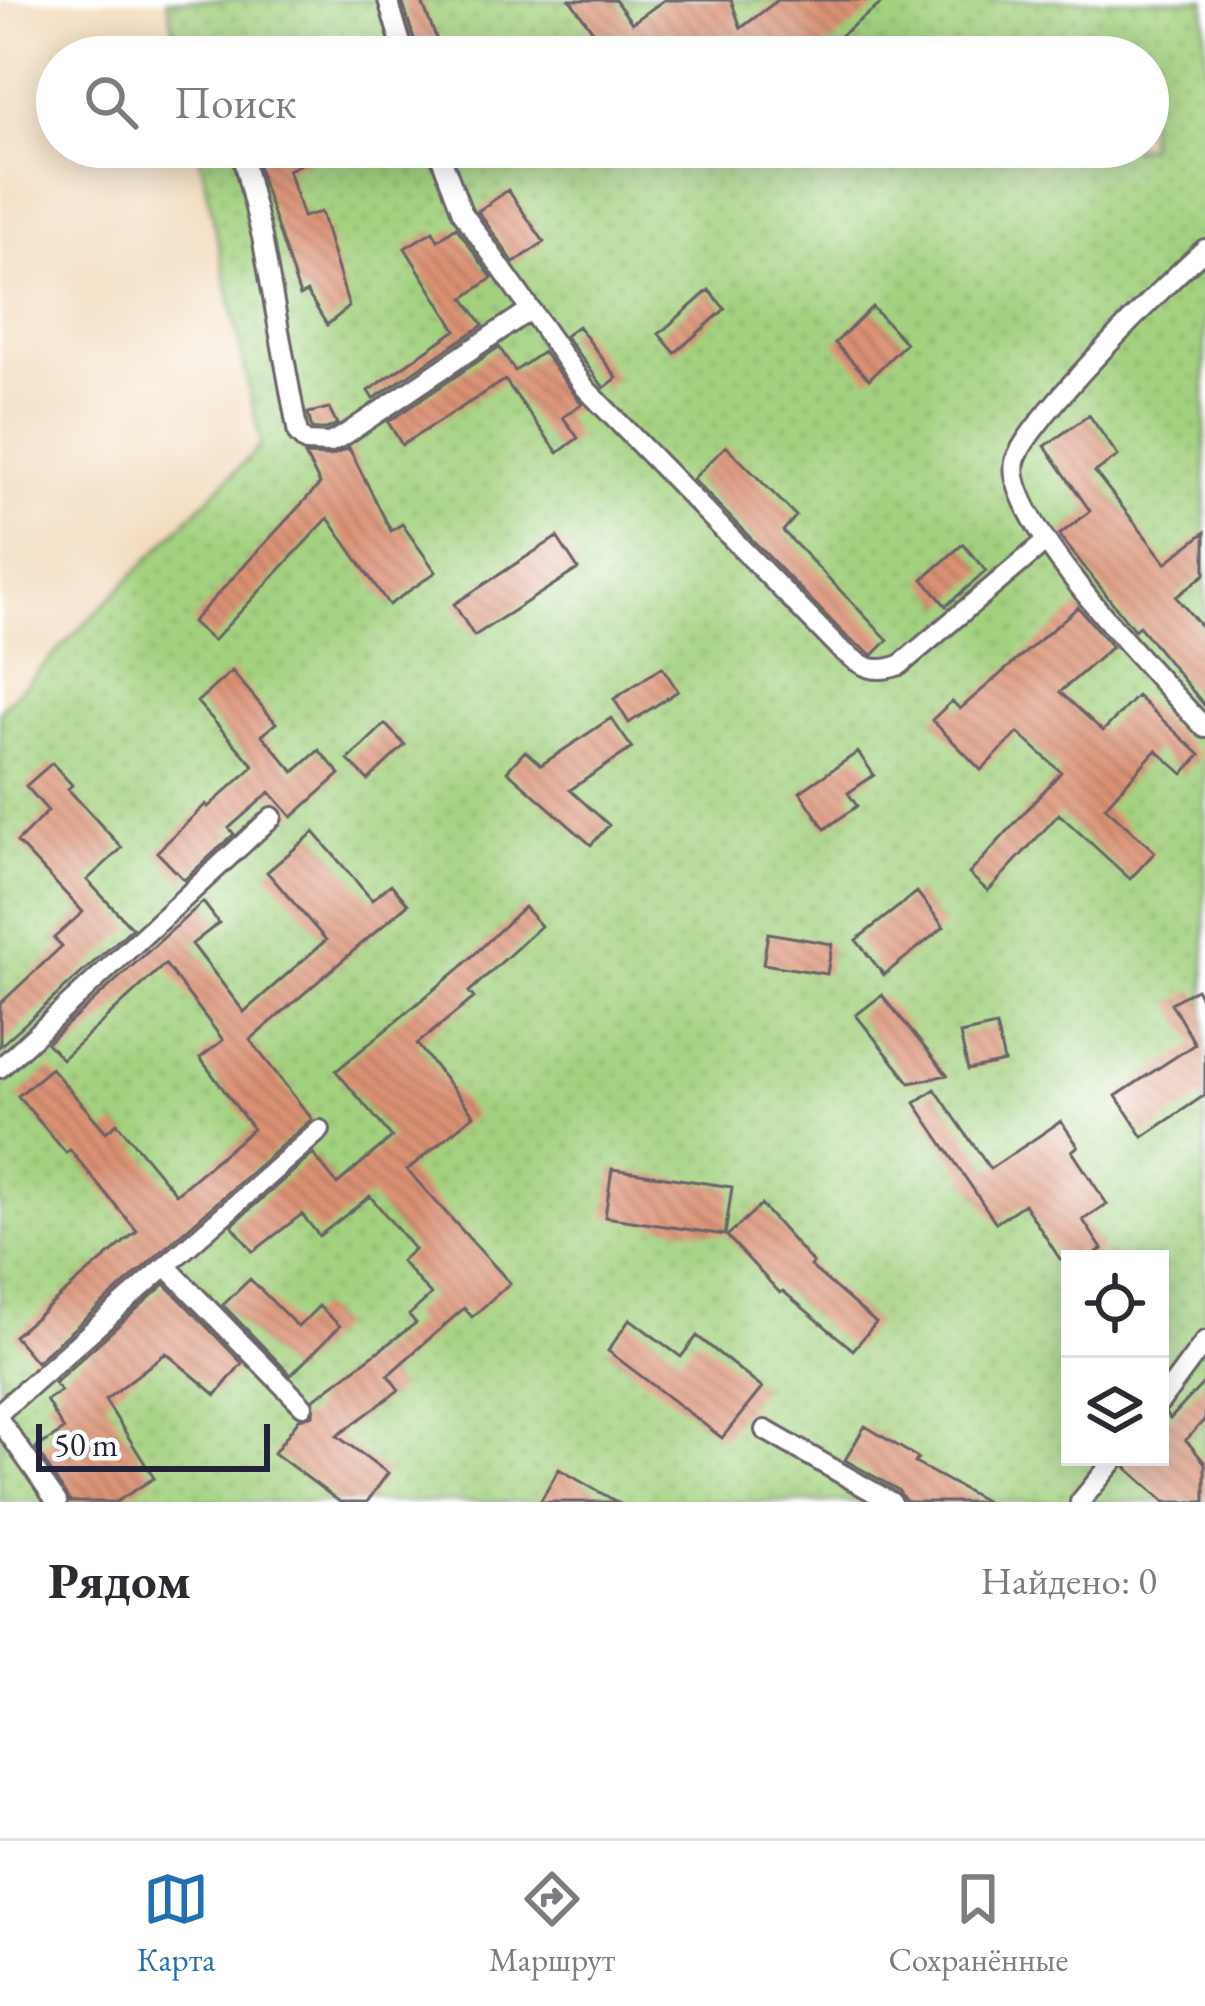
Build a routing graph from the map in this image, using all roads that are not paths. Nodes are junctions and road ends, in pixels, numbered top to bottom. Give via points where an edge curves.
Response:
1 (388, 0) edge
2 (399, 36) edge
3 (245, 168) edge
4 (445, 168) edge
5 (1205, 249) edge
6 (530, 310) junction
7 (1044, 543) junction
8 (1205, 728) edge
9 (272, 817) dead end
10 (0, 1068) edge
11 (320, 1130) dead end
12 (166, 1266) junction
13 (1205, 1341) edge
14 (1169, 1390) edge
15 (304, 1406) dead end
16 (0, 1416) edge
17 (765, 1430) dead end
18 (1110, 1466) edge
19 (57, 1502) edge
20 (891, 1502) edge
21 (1080, 1502) edge

1 - 2 lane
3 - 6 lane via 293,412 306,442 343,436
4 - 6 lane via 462,212
5 - 7 lane via 1028,433 1015,478
6 - 7 lane via 586,389 868,670 900,665
7 - 8 lane
9 - 10 lane
11 - 12 lane
12 - 15 lane
12 - 16 lane
13 - 14 lane
16 - 19 lane
17 - 20 lane
18 - 21 lane

